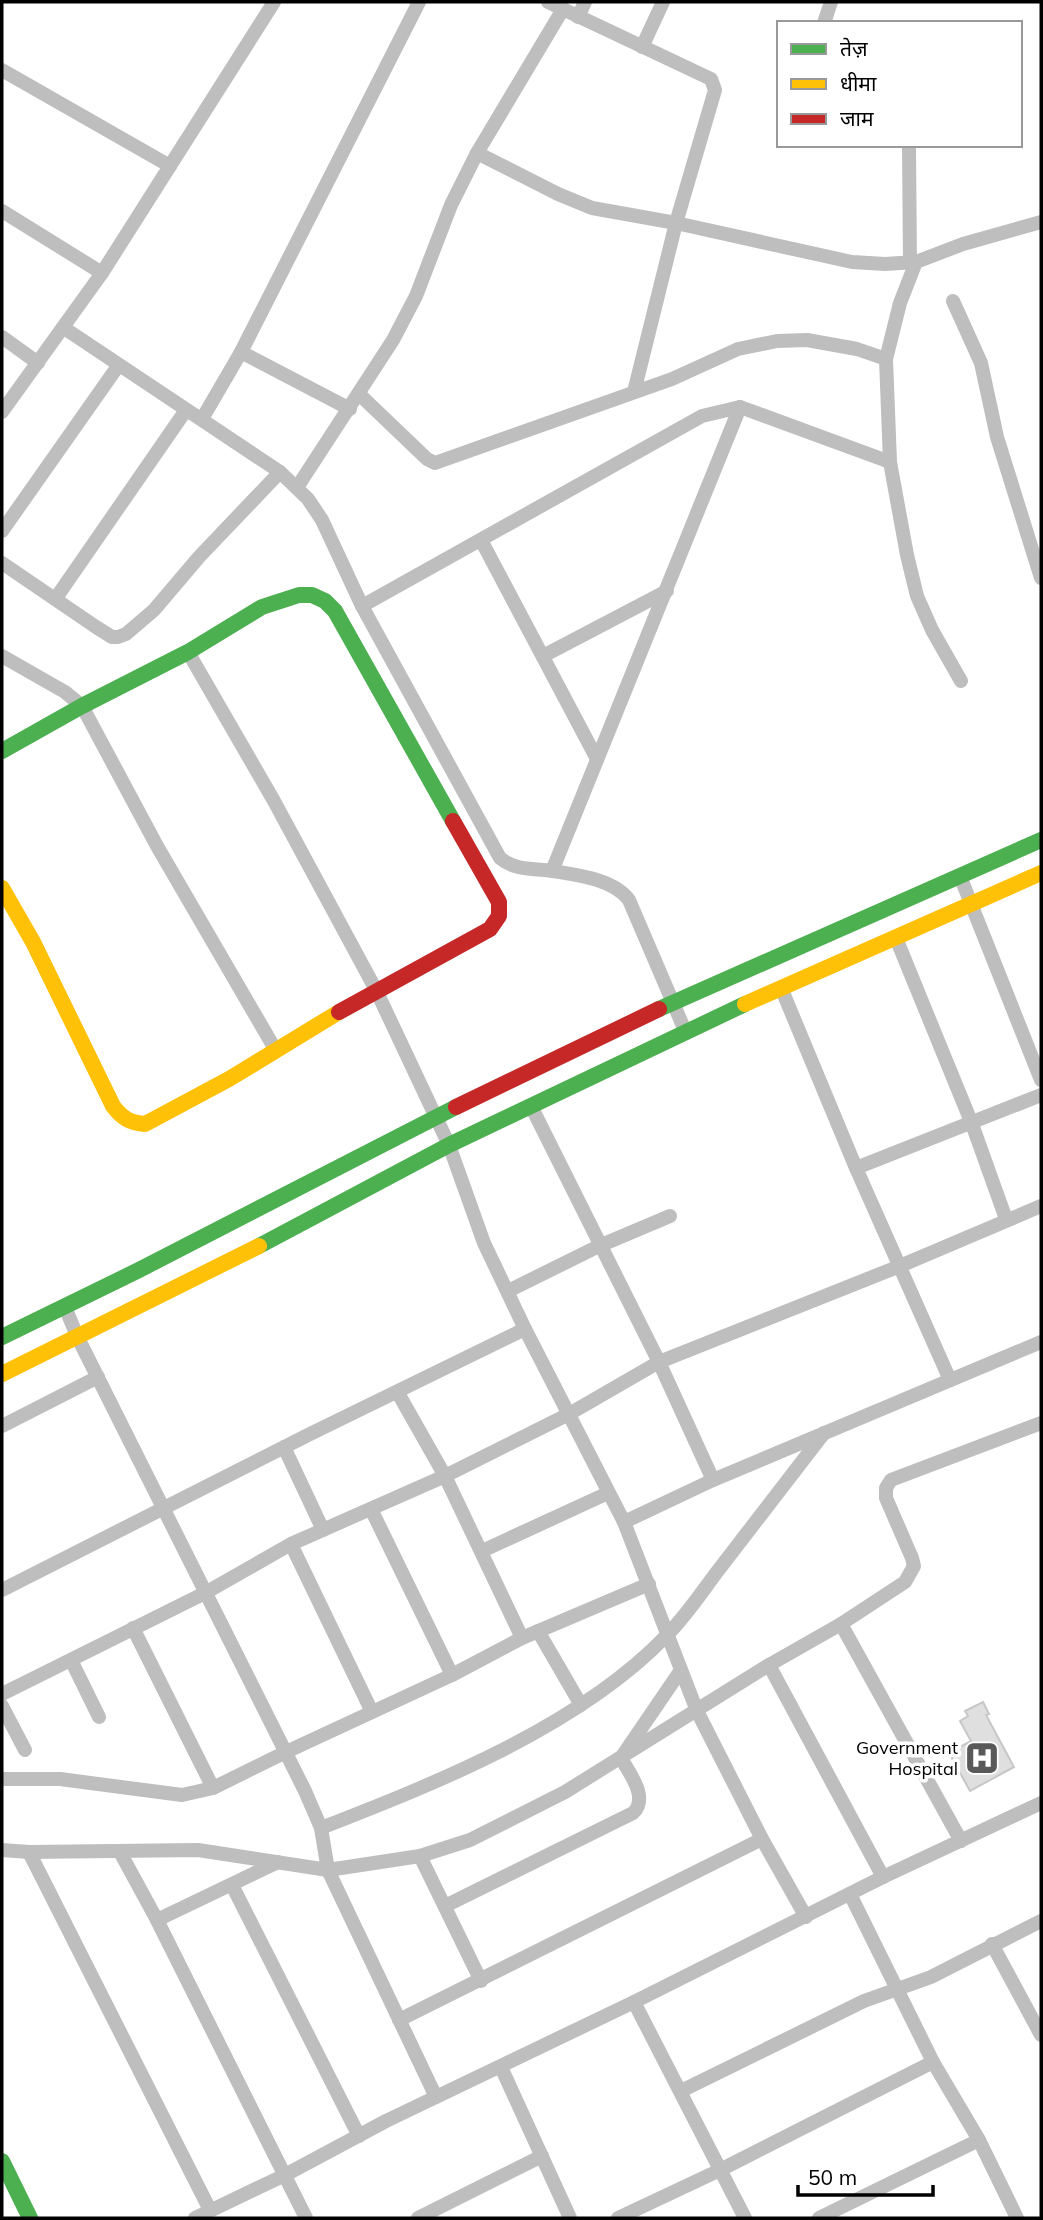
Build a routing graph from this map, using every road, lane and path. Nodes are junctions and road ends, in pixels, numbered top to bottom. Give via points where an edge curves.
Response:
1 (274, 2) edge
2 (419, 2) edge
3 (548, 2) edge
4 (585, 2) edge
5 (663, 2) edge
6 (831, 2) edge
7 (563, 9) junction
8 (578, 17) junction
9 (825, 21) edge
10 (642, 47) junction
11 (2, 70) edge
12 (909, 148) dead end
13 (477, 153) junction
14 (170, 166) junction
15 (2, 211) edge
16 (1041, 222) edge
17 (676, 223) junction
18 (913, 263) junction
19 (102, 273) junction
20 (953, 301) dead end
21 (64, 328) junction
22 (2, 337) edge
23 (242, 352) junction
24 (886, 359) junction
25 (38, 363) junction
26 (118, 366) junction
27 (634, 392) junction
28 (359, 394) junction
29 (740, 407) junction
30 (350, 409) junction
31 (186, 410) junction
32 (2, 412) edge
33 (202, 419) junction
34 (891, 462) junction
35 (280, 472) junction
36 (298, 486) junction
37 (2, 531) edge
38 (481, 540) junction
39 (2, 563) edge
40 (1041, 578) edge
41 (667, 591) junction
42 (56, 598) junction
43 (362, 606) junction
44 (188, 652) junction
45 (2, 656) edge
46 (542, 656) junction
47 (961, 681) dead end
48 (82, 706) junction
49 (2, 751) edge
50 (597, 759) junction
51 (1041, 840) edge
52 (552, 871) junction
53 (1041, 873) edge
54 (960, 876) junction
55 (2, 888) edge
56 (971, 904) junction
57 (896, 938) junction
58 (376, 990) junction
59 (782, 990) junction
60 (672, 1003) junction
61 (686, 1033) junction
62 (275, 1049) junction
63 (1041, 1080) edge
64 (1041, 1095) edge
65 (531, 1105) junction
66 (436, 1117) junction
67 (972, 1124) junction
68 (449, 1145) junction
69 (856, 1168) junction
70 (1041, 1206) edge
71 (670, 1216) dead end
72 (1006, 1219) junction
73 (600, 1247) junction
74 (900, 1266) junction
75 (508, 1291) junction
76 (65, 1307) junction
77 (525, 1329) junction
78 (77, 1336) junction
79 (2, 1338) edge
80 (1041, 1342) edge
81 (659, 1363) junction
82 (2, 1374) edge
83 (98, 1377) junction
84 (950, 1380) junction
85 (398, 1393) junction
86 (569, 1414) junction
87 (1041, 1423) edge
88 (2, 1426) edge
89 (824, 1433) junction
90 (284, 1447) junction
91 (445, 1476) junction
92 (713, 1480) junction
93 (608, 1493) junction
94 (164, 1508) junction
95 (371, 1509) junction
96 (624, 1522) junction
97 (323, 1530) junction
98 (291, 1544) junction
99 (482, 1551) junction
100 (649, 1584) junction
101 (2, 1590) edge
102 (205, 1593) junction
103 (841, 1624) junction
104 (133, 1628) junction
105 (538, 1632) junction
106 (522, 1638) junction
107 (670, 1638) junction
108 (71, 1660) junction
109 (680, 1664) junction
110 (769, 1665) junction
111 (452, 1675) junction
112 (2, 1694) edge
113 (581, 1705) junction
114 (2, 1706) edge
115 (697, 1711) junction
116 (373, 1712) junction
117 (99, 1717) dead end
118 (25, 1750) dead end
119 (286, 1752) junction
120 (621, 1758) junction
121 (2, 1779) edge
122 (213, 1788) junction
123 (1041, 1803) edge
124 (322, 1832) junction
125 (762, 1839) junction
126 (961, 1841) junction
127 (2, 1850) edge
128 (29, 1852) junction
129 (120, 1852) junction
130 (421, 1856) junction
131 (278, 1862) junction
132 (327, 1864) junction
133 (883, 1877) junction
134 (232, 1885) junction
135 (850, 1894) junction
136 (445, 1906) junction
137 (806, 1917) junction
138 (157, 1920) junction
139 (1041, 1921) edge
140 (992, 1944) junction
141 (481, 1981) junction
142 (897, 1990) junction
143 (634, 2002) junction
144 (400, 2020) junction
145 (1041, 2035) edge
146 (933, 2062) junction
147 (501, 2067) junction
148 (681, 2091) junction
149 (436, 2097) junction
150 (359, 2136) junction
151 (979, 2140) junction
152 (542, 2156) junction
153 (2, 2161) edge
154 (720, 2170) junction
155 (285, 2175) junction
156 (210, 2210) junction
157 (25, 2217) edge
158 (195, 2218) edge
159 (306, 2218) edge
160 (418, 2218) edge
161 (570, 2218) edge
162 (618, 2218) edge
163 (745, 2218) edge
164 (819, 2218) edge
165 (1017, 2218) edge

1 - 14 street
2 - 23 street
3 - 7 street
4 - 8 street
5 - 10 street
6 - 9 street
7 - 8 street
7 - 13 street
8 - 10 street
10 - 17 street via 714,84
11 - 14 street
12 - 18 street
13 - 17 street via 592,208
13 - 28 street via 451,205 416,296
14 - 19 street
15 - 19 street
16 - 18 street
17 - 18 street via 852,262
17 - 27 street
18 - 24 street
19 - 21 street
20 - 40 street via 981,363 997,438
21 - 25 street
21 - 26 street
22 - 25 street
23 - 30 street
23 - 33 street
24 - 27 street via 807,340 777,341 738,349
24 - 34 street
25 - 32 street
26 - 31 street
26 - 37 street
27 - 28 street via 435,463
28 - 30 street
29 - 34 street
29 - 38 street via 702,416
29 - 41 street
30 - 36 street
31 - 33 street
31 - 42 street
33 - 35 street
34 - 47 street via 917,596
35 - 36 street
35 - 42 street via 154,610 126,634 112,637
36 - 43 street via 322,520
38 - 43 street
38 - 46 street
39 - 42 street
41 - 46 street
41 - 50 street
43 - 52 street via 493,848 506,863 520,869
44 - 48 main road
44 - 58 street
44 - 58 main road via 262,607 299,595 325,601 335,611 499,902 499,916 490,929
45 - 48 street
46 - 50 street
48 - 49 main road
48 - 62 street
50 - 52 street
51 - 54 main road
52 - 60 street via 623,891
53 - 56 main road
54 - 56 street
54 - 60 main road
55 - 62 main road via 113,1105 132,1124 145,1124
56 - 57 main road
56 - 63 street
57 - 59 main road
57 - 67 street
58 - 62 main road
58 - 66 street
59 - 61 main road
59 - 69 street
60 - 61 street
60 - 66 main road
61 - 65 main road
64 - 67 street
65 - 68 main road
65 - 73 street
66 - 68 street
66 - 76 main road
67 - 69 street
67 - 72 street
68 - 75 street
68 - 78 main road
69 - 74 street
70 - 72 street
71 - 73 street
72 - 74 street
73 - 75 street
73 - 81 street
74 - 81 street
74 - 84 street
75 - 77 street
76 - 78 street
76 - 79 main road
77 - 85 street
77 - 86 street
78 - 82 main road
78 - 83 street
80 - 84 street
81 - 86 street
81 - 92 street
83 - 88 street
83 - 94 street
84 - 89 street
85 - 90 street
85 - 91 street
86 - 91 street
86 - 93 street
87 - 103 street via 891,1480 886,1498 914,1566 905,1582
89 - 92 street
89 - 107 street
90 - 94 street
90 - 97 street
91 - 95 street
91 - 99 street
92 - 96 street
93 - 96 street
93 - 99 street
94 - 101 street
94 - 102 street
95 - 97 street
95 - 111 street
96 - 100 street
97 - 98 street
98 - 102 street
98 - 116 street
99 - 106 street
100 - 105 street
100 - 107 street
102 - 104 street
102 - 119 street
103 - 110 street
103 - 126 street
104 - 108 street
104 - 122 street
105 - 106 street
105 - 113 street
106 - 111 street
107 - 109 street
107 - 113 street
108 - 112 street
108 - 117 street
109 - 115 street
109 - 120 street
110 - 115 street
110 - 133 street
111 - 116 street
113 - 124 street via 512,1745
114 - 118 street
115 - 120 street
115 - 125 street
116 - 119 street
119 - 122 street
119 - 124 street
120 - 130 street via 512,1821
120 - 136 street via 641,1799 633,1814
121 - 122 street via 60,1779 182,1795
123 - 126 street
124 - 132 street
125 - 137 street
125 - 141 street
126 - 133 street
127 - 128 street
128 - 129 street
128 - 156 street
129 - 131 street via 198,1850
129 - 138 street
130 - 132 street
130 - 136 street
131 - 132 street
131 - 134 street
132 - 144 street
133 - 135 street
134 - 138 street
134 - 150 street
135 - 137 street
135 - 142 street
136 - 141 street
137 - 143 street
138 - 155 street
139 - 140 street
140 - 142 street
140 - 145 street
141 - 144 street
142 - 146 street
142 - 148 street via 864,2001
143 - 147 street
143 - 148 street
144 - 149 street
146 - 151 street
146 - 154 street
147 - 149 street
147 - 152 street
148 - 154 street
149 - 150 street
150 - 155 street
151 - 164 street
151 - 165 street
152 - 160 street
152 - 161 street
153 - 157 main road
154 - 162 street
154 - 163 street
155 - 156 street
155 - 159 street
156 - 158 street

